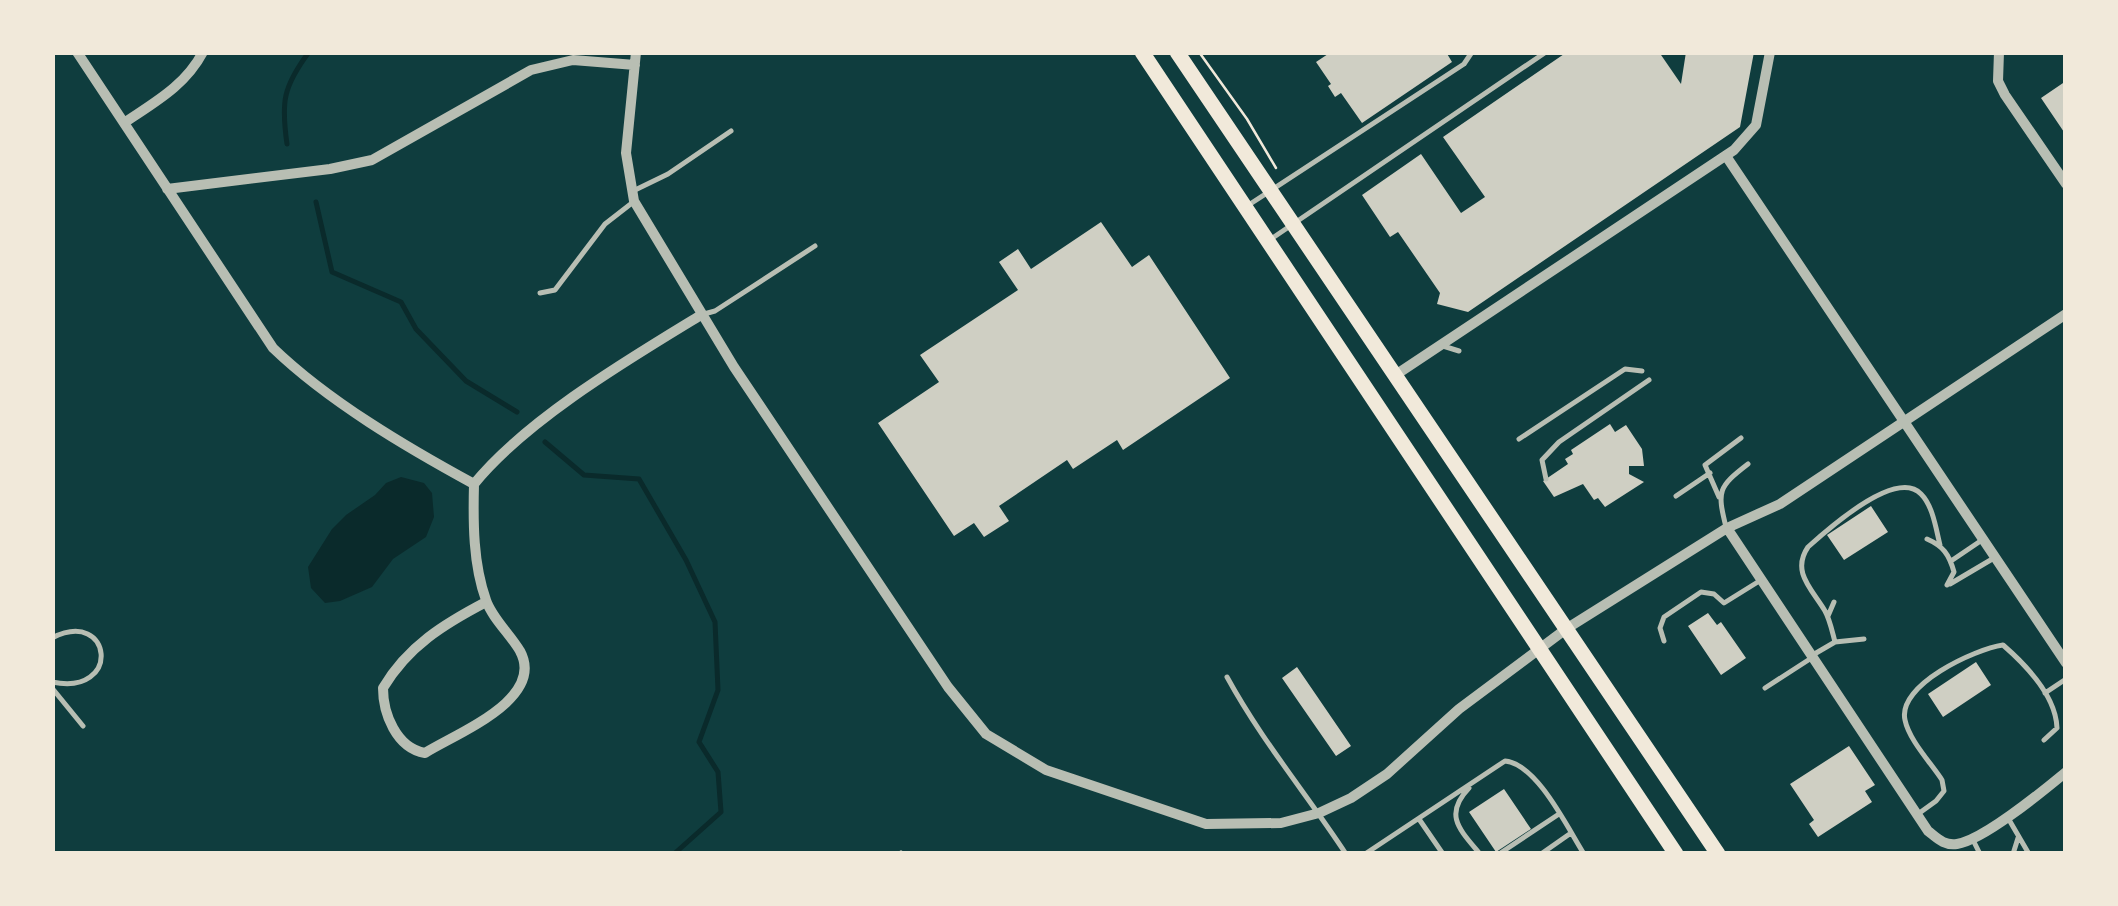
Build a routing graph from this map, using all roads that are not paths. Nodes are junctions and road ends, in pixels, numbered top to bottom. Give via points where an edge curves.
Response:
1 (77, 52) edge
2 (204, 52) edge
3 (1142, 52) edge
4 (1472, 52) edge
5 (1546, 52) edge
6 (1770, 52) edge
7 (1999, 52) edge
8 (1182, 54) edge
9 (636, 59) edge
10 (124, 123) junction
11 (731, 131) dead end
12 (1726, 156) junction
13 (2066, 184) edge
14 (167, 189) junction
15 (1270, 192) junction
16 (632, 197) junction
17 (1244, 208) junction
18 (1292, 224) junction
19 (1267, 242) junction
20 (815, 246) dead end
21 (540, 294) dead end
22 (2066, 314) edge
23 (701, 315) junction
24 (1440, 346) junction
25 (1459, 351) dead end
26 (1642, 370) dead end
27 (1393, 377) junction
28 (1648, 380) dead end
29 (1902, 421) junction
30 (1742, 438) dead end
31 (1519, 440) dead end
32 (1748, 464) dead end
33 (1710, 473) junction
34 (1546, 479) dead end
35 (474, 484) junction
36 (1676, 496) dead end
37 (1719, 496) junction
38 (1726, 528) junction
39 (1927, 539) dead end
40 (1982, 540) junction
41 (1940, 545) junction
42 (1994, 558) junction
43 (1951, 561) junction
44 (1761, 580) junction
45 (486, 602) junction
46 (1834, 602) dead end
47 (1828, 616) junction
48 (1566, 630) junction
49 (52, 638) edge
50 (1864, 639) dead end
51 (1664, 641) dead end
52 (1836, 642) junction
53 (1538, 650) junction
54 (1812, 657) junction
55 (2066, 663) edge
56 (1227, 677) dead end
57 (2066, 679) edge
58 (52, 685) edge
59 (1765, 688) dead end
60 (2043, 691) junction
61 (83, 726) dead end
62 (2044, 740) dead end
63 (2066, 772) edge
64 (1478, 779) junction
65 (1320, 813) junction
66 (1559, 814) junction
67 (1918, 814) junction
68 (2007, 816) junction
69 (1419, 818) junction
70 (1571, 833) junction
71 (2018, 836) junction
72 (1972, 837) junction
73 (1667, 847) edge
74 (1956, 849) edge
75 (1346, 854) edge
76 (1364, 854) edge
77 (1443, 854) edge
78 (1480, 854) edge
79 (1499, 854) edge
80 (1541, 854) edge
81 (1584, 854) edge
82 (1718, 854) edge
83 (1980, 854) edge
84 (2013, 854) edge
85 (2030, 854) edge

1 - 10 street
2 - 10 street via 176,88
3 - 17 main road
4 - 15 lane via 1464,64
5 - 18 lane
6 - 12 street via 1756,125
7 - 13 street via 2005,95
8 - 15 main road
9 - 14 street via 572,60 531,70 372,160
9 - 16 street via 626,153
10 - 14 street
11 - 16 lane
12 - 24 street
12 - 29 street
14 - 35 street via 252,321 284,358 333,397
15 - 17 lane
15 - 18 main road
16 - 21 lane via 556,290
16 - 23 street
17 - 19 main road
18 - 19 lane
18 - 27 main road
19 - 53 main road
20 - 23 lane via 716,312
22 - 29 street
23 - 35 street via 550,415
23 - 65 street via 986,734 1046,770 1206,824 1281,823
24 - 25 lane
24 - 27 street
26 - 31 lane via 1625,369
27 - 48 main road
28 - 34 lane via 1559,442 1542,460
29 - 38 street via 1780,504
29 - 40 street
30 - 33 lane via 1704,465
32 - 37 lane via 1725,481
33 - 36 lane
33 - 37 lane
35 - 45 street
37 - 38 lane
38 - 44 street
38 - 48 street
39 - 41 lane
40 - 42 street
40 - 43 lane
41 - 43 lane
41 - 47 lane via 1921,494 1904,486 1885,490 1804,552 1801,573
42 - 43 lane via 1947,585
42 - 55 street
44 - 51 lane via 1724,603 1701,592 1664,617
44 - 54 street
45 - 45 street via 520,651 523,686 500,708 417,752 387,716 383,688 412,649
46 - 47 lane
47 - 52 lane
48 - 53 street
48 - 82 main road
49 - 58 lane via 74,631 95,637 102,647 93,677
50 - 52 lane
52 - 54 lane
53 - 65 street via 1387,774
53 - 73 main road
54 - 59 lane
54 - 67 street
56 - 65 lane via 1279,763
57 - 60 lane
58 - 61 lane
60 - 62 lane via 2057,728
60 - 67 lane via 2003,646 1982,648 1916,690 1904,710 1906,725 1944,791
63 - 68 street
64 - 66 lane via 1505,761 1517,762
64 - 69 lane
64 - 78 lane via 1454,819
65 - 75 lane
66 - 70 lane
66 - 79 lane
67 - 74 street
68 - 71 lane
68 - 72 street
69 - 76 lane
69 - 77 lane
70 - 80 lane
70 - 81 lane
71 - 84 lane
71 - 85 lane
72 - 74 street
72 - 83 lane

